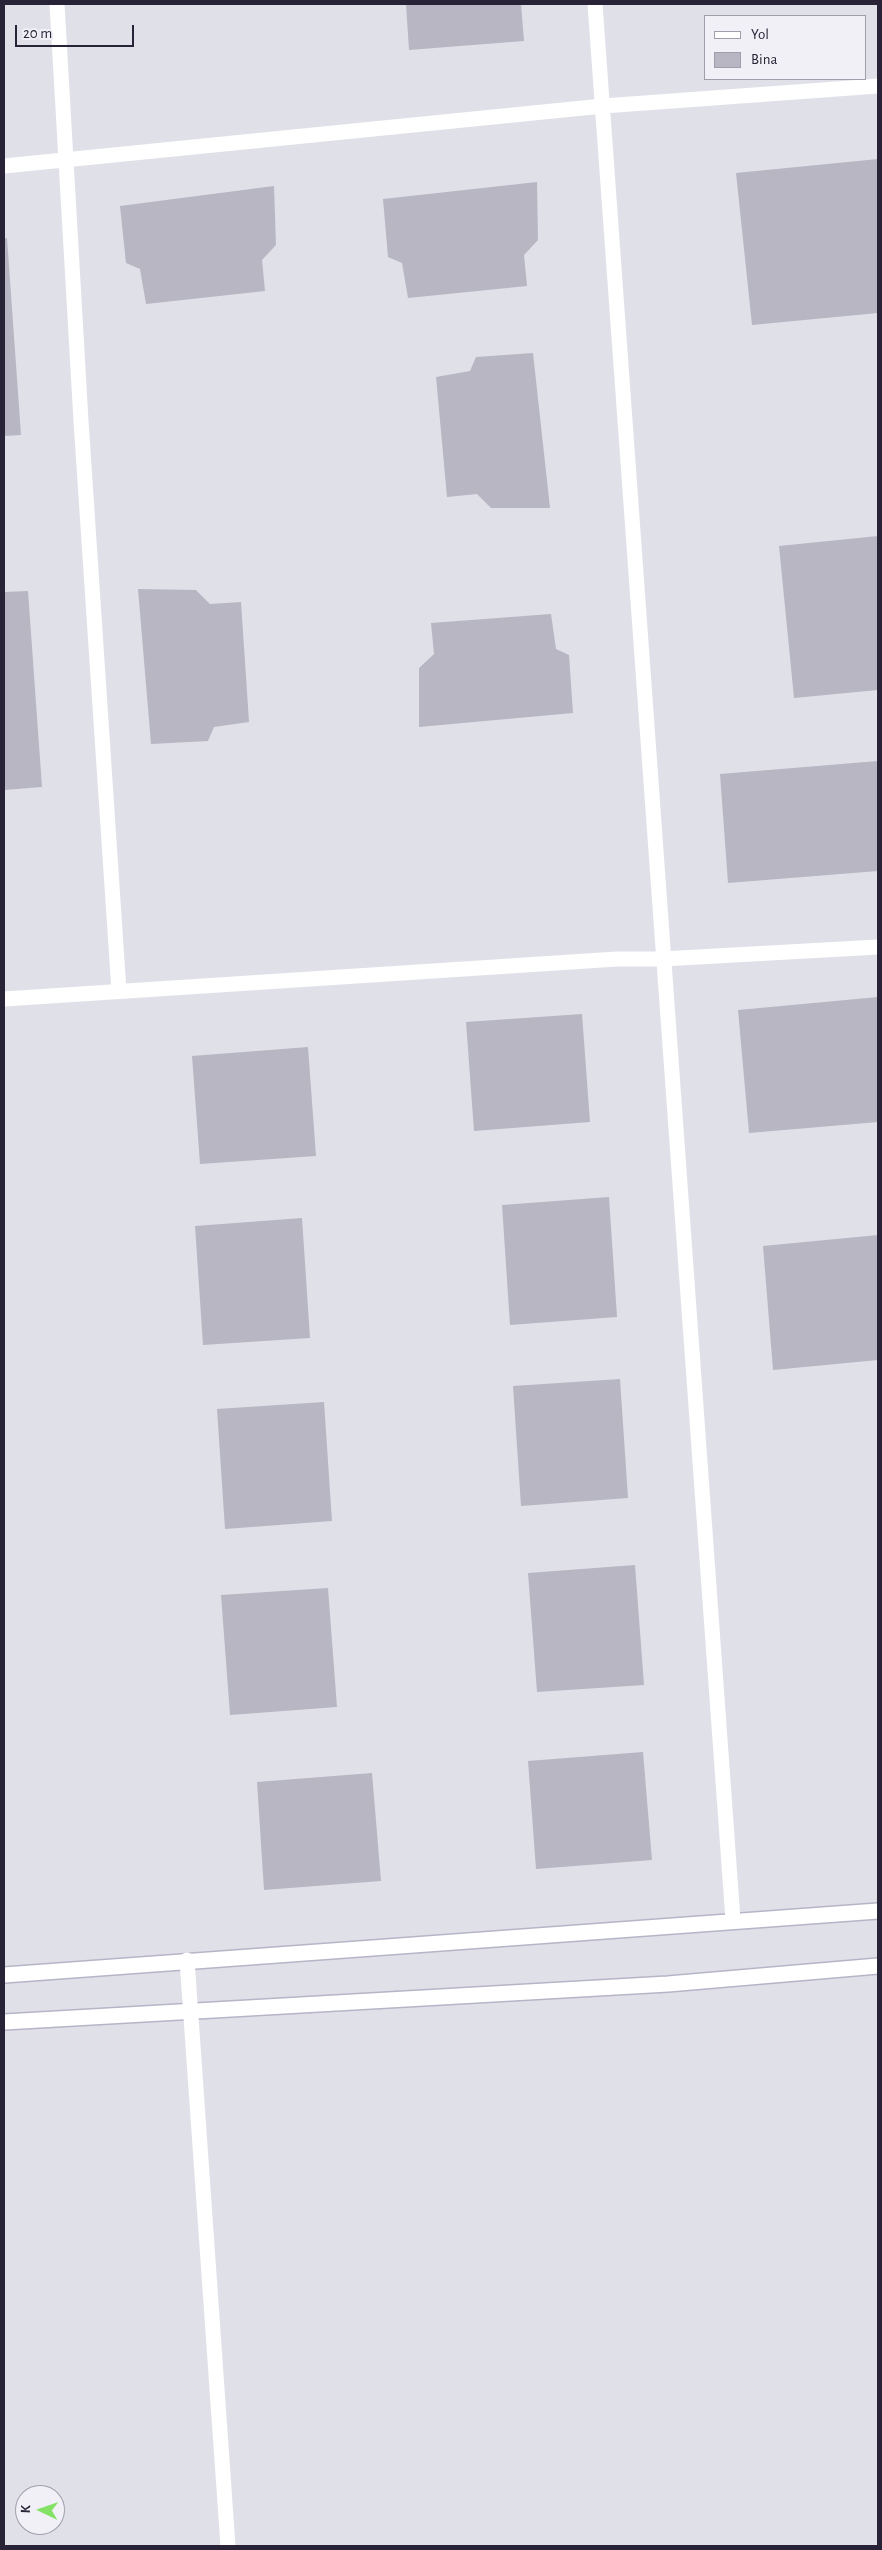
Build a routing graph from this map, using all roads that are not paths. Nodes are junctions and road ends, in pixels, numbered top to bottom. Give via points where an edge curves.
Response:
1 (57, 4) edge
2 (595, 4) edge
3 (878, 86) edge
4 (603, 106) junction
5 (66, 160) junction
6 (4, 166) edge
7 (878, 947) edge
8 (662, 959) junction
9 (119, 991) junction
10 (4, 999) edge
11 (878, 1910) edge
12 (733, 1920) junction
13 (187, 1960) junction
14 (878, 1966) edge
15 (4, 1975) edge
16 (192, 2012) junction
17 (4, 2022) edge
18 (228, 2546) edge

1 - 5 street
2 - 4 street
3 - 4 street
4 - 5 street
4 - 8 street
5 - 6 street
5 - 9 street
7 - 8 street
8 - 9 street via 616,959
8 - 12 street
9 - 10 street
11 - 12 street
12 - 13 street
13 - 15 street
13 - 16 street
14 - 16 street via 668,1984
16 - 17 street
16 - 18 street

